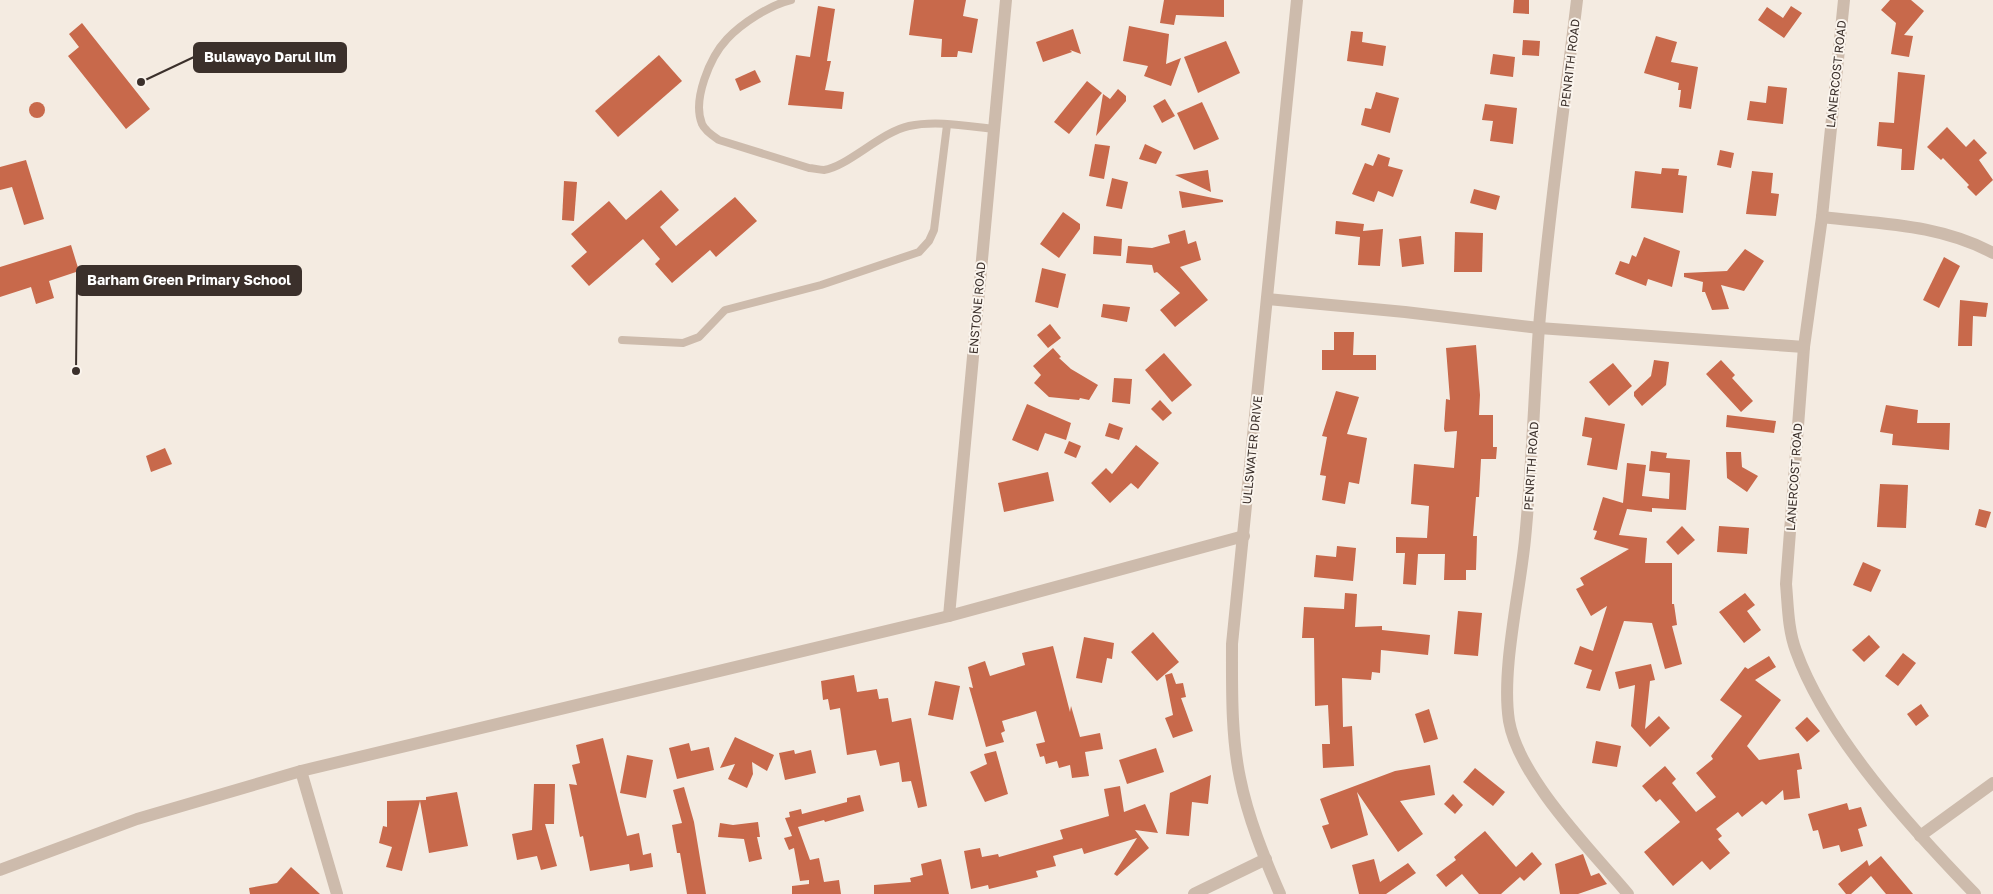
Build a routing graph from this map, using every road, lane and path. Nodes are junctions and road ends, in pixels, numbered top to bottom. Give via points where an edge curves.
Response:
1 (791, 0) edge
2 (1006, 0) edge
3 (1297, 0) edge
4 (1577, 0) edge
5 (1844, 0) edge
6 (947, 125) junction
7 (994, 129) junction
8 (1822, 217) junction
9 (1993, 253) edge
10 (1267, 299) junction
11 (1539, 328) junction
12 (622, 340) dead end
13 (1804, 347) junction
14 (1244, 536) junction
15 (949, 616) junction
16 (302, 771) junction
17 (1993, 783) edge
18 (1920, 836) junction
19 (1266, 859) junction
20 (0, 870) edge
21 (336, 894) edge
22 (1194, 894) edge
23 (1280, 894) edge
24 (1628, 894) edge
25 (1975, 894) edge

1 - 6 lane via 774,4 726,40 707,70 699,104 702,124 710,134 809,168 824,170 890,132 928,123
2 - 7 street, ENSTONE ROAD
3 - 10 street, ULLSWATER DRIVE
4 - 11 street, PENRITH ROAD
5 - 8 street, LANERCOST ROAD
6 - 7 lane
6 - 12 lane via 934,230 919,252 821,285 725,310 699,337 683,343
7 - 15 street, ENSTONE ROAD
8 - 9 street via 1936,230 1969,240
8 - 13 street, LANERCOST ROAD
10 - 11 street
10 - 14 street, ULLSWATER DRIVE
11 - 13 street
11 - 24 street, PENRITH ROAD via 1525,540 1511,652 1509,721 1528,767 1558,812
13 - 18 street, LANERCOST ROAD via 1786,584 1796,650 1826,713
14 - 15 street
14 - 19 street, ULLSWATER DRIVE via 1232,644 1232,706 1239,777
15 - 16 street
16 - 20 street via 137,819
16 - 21 street
17 - 18 street
18 - 25 street, LANERCOST ROAD
19 - 22 street
19 - 23 street, ULLSWATER DRIVE

